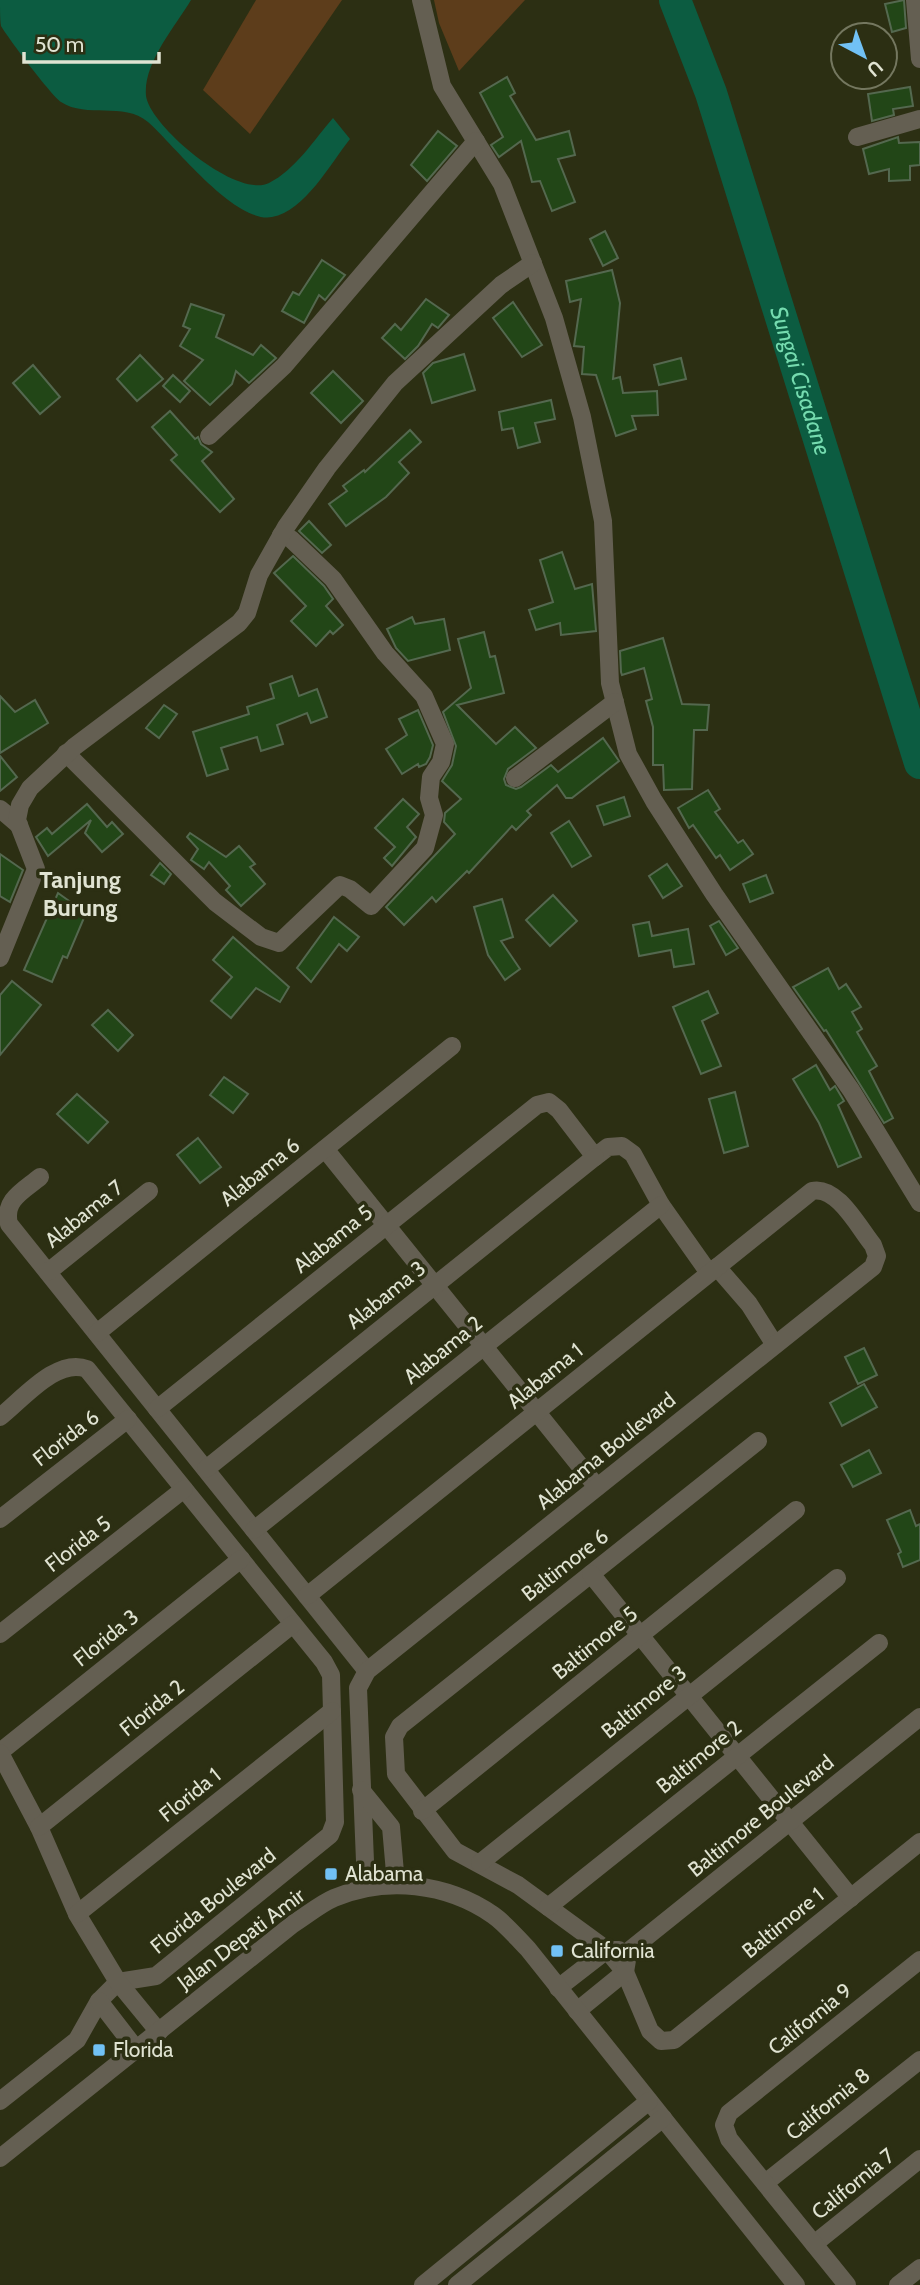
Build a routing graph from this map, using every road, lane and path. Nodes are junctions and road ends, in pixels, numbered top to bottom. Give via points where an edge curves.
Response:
1 (421, 0) edge
2 (915, 0) edge
3 (920, 59) edge
4 (920, 119) edge
5 (857, 137) dead end
6 (476, 141) junction
7 (533, 263) junction
8 (209, 436) dead end
9 (281, 535) junction
10 (615, 702) junction
11 (66, 753) junction
12 (515, 778) dead end
13 (0, 809) edge
14 (19, 825) junction
15 (0, 958) edge
16 (452, 1046) dead end
17 (325, 1149) junction
18 (595, 1157) junction
19 (40, 1177) dead end
20 (149, 1191) dead end
21 (812, 1191) joint
22 (920, 1203) edge
23 (661, 1205) junction
24 (387, 1225) junction
25 (713, 1270) junction
26 (48, 1272) junction
27 (435, 1285) junction
28 (97, 1333) junction
29 (775, 1345) junction
30 (484, 1347) junction
31 (157, 1409) junction
32 (537, 1412) junction
33 (0, 1417) edge
34 (128, 1419) junction
35 (758, 1441) dead end
36 (206, 1469) junction
37 (597, 1487) junction
38 (184, 1489) junction
39 (796, 1510) dead end
40 (0, 1519) edge
41 (254, 1530) junction
42 (241, 1559) junction
43 (591, 1574) junction
44 (837, 1578) dead end
45 (307, 1596) junction
46 (293, 1624) junction
47 (0, 1634) edge
48 (640, 1636) junction
49 (879, 1643) dead end
50 (367, 1671) junction
51 (689, 1696) junction
52 (332, 1711) junction
53 (920, 1717) edge
54 (0, 1752) edge
55 (737, 1756) junction
56 (361, 1790) junction
57 (422, 1811) junction
58 (790, 1822) junction
59 (39, 1827) junction
60 (920, 1842) edge
61 (480, 1863) junction
62 (396, 1884) junction
63 (366, 1886) junction
64 (851, 1898) junction
65 (548, 1907) junction
66 (77, 1914) junction
67 (607, 1950) junction
68 (630, 1950) junction
69 (920, 1960) edge
70 (625, 1972) junction
71 (118, 1982) junction
72 (558, 1988) junction
73 (99, 2001) junction
74 (577, 2011) junction
75 (159, 2032) junction
76 (136, 2049) junction
77 (920, 2060) edge
78 (0, 2101) edge
79 (649, 2101) junction
80 (663, 2118) junction
81 (0, 2158) edge
82 (920, 2160) edge
83 (765, 2183) junction
84 (814, 2244) junction
85 (920, 2268) edge
86 (423, 2285) edge
87 (457, 2285) edge
88 (796, 2285) edge
89 (847, 2285) edge
90 (898, 2285) edge

1 - 6 street via 442,86
2 - 3 street
4 - 5 street
6 - 7 street via 502,184
6 - 8 street via 284,366
7 - 9 street via 501,285 394,383
7 - 10 street via 582,417 603,521 610,683
9 - 11 street via 239,623
9 - 11 street via 333,579 384,653 424,696 445,744 431,777 429,798 435,815 425,848 371,906 340,885 279,943 261,937 215,902
10 - 12 street
10 - 22 street via 628,754 654,801 851,1090
11 - 14 street via 30,788 20,805
13 - 14 street
14 - 15 street via 36,869
16 - 17 street, Alabama 6
17 - 24 street
17 - 28 street, Alabama 6
18 - 23 street via 608,1147 622,1146 633,1154
18 - 24 street, Alabama 5 via 559,1110 549,1102 537,1105
18 - 27 street, Alabama 3
19 - 26 street via 10,1201 6,1211 9,1224
20 - 26 street, Alabama 7
21 - 25 street, Alabama 1
21 - 29 street, Alabama Boulevard via 832,1194 877,1256 873,1267
23 - 25 street
23 - 30 street, Alabama 2
24 - 27 street
24 - 31 street, Alabama 5
25 - 29 street via 749,1304
25 - 32 street, Alabama 1
26 - 28 street
27 - 30 street
27 - 36 street, Alabama 3
28 - 31 street
29 - 37 street, Alabama Boulevard
30 - 32 street
30 - 41 street, Alabama 2
31 - 36 street
32 - 37 street
32 - 45 street, Alabama 1
33 - 34 street via 62,1368 75,1364 87,1369
34 - 38 street
34 - 40 street, Florida 6
35 - 43 street, Baltimore 6
36 - 41 street
37 - 50 street, Alabama Boulevard
38 - 42 street
38 - 47 street, Florida 5
39 - 48 street, Baltimore 5
41 - 45 street
42 - 46 street
42 - 54 street, Florida 3
43 - 48 street
43 - 57 street, Baltimore 6 via 400,1726 394,1737 396,1774
44 - 51 street, Baltimore 3
45 - 50 street
46 - 52 street via 331,1675
46 - 59 street, Florida 2
48 - 51 street
48 - 57 street, Baltimore 5
49 - 55 street, Baltimore 2
50 - 56 street via 358,1688
51 - 55 street
51 - 61 street, Baltimore 3
52 - 66 street, Florida 1
52 - 71 street, Florida Boulevard via 335,1822 330,1835 156,1976
53 - 58 street, Baltimore Boulevard
54 - 59 street
55 - 58 street
55 - 65 street, Baltimore 2
56 - 62 street via 391,1827
56 - 63 street
57 - 61 street via 455,1851
58 - 64 street
58 - 68 street, Baltimore Boulevard
59 - 66 street
60 - 64 street, Baltimore 1
61 - 65 street
62 - 63 street, Jalan Depati Amir
62 - 72 street, Jalan Depati Amir via 450,1893 494,1916
63 - 75 street, Jalan Depati Amir via 332,1899 293,1924
64 - 70 street, Baltimore 1 via 674,2040 661,2041 650,2031
65 - 67 street
66 - 71 street
67 - 68 street
67 - 70 street
67 - 72 street
68 - 70 street
69 - 83 street, California 9 via 729,2113 724,2125 729,2139
70 - 74 street
71 - 73 street
71 - 75 street
72 - 74 street, Jalan Depati Amir
73 - 76 street
73 - 78 street via 77,2040
74 - 79 street, Jalan Depati Amir
75 - 76 street, Jalan Depati Amir
76 - 81 street, Jalan Depati Amir
77 - 83 street, California 8
79 - 80 street, Jalan Depati Amir
79 - 86 street
80 - 87 street
80 - 88 street, Jalan Depati Amir
82 - 84 street, California 7
83 - 84 street
84 - 89 street
85 - 90 street

